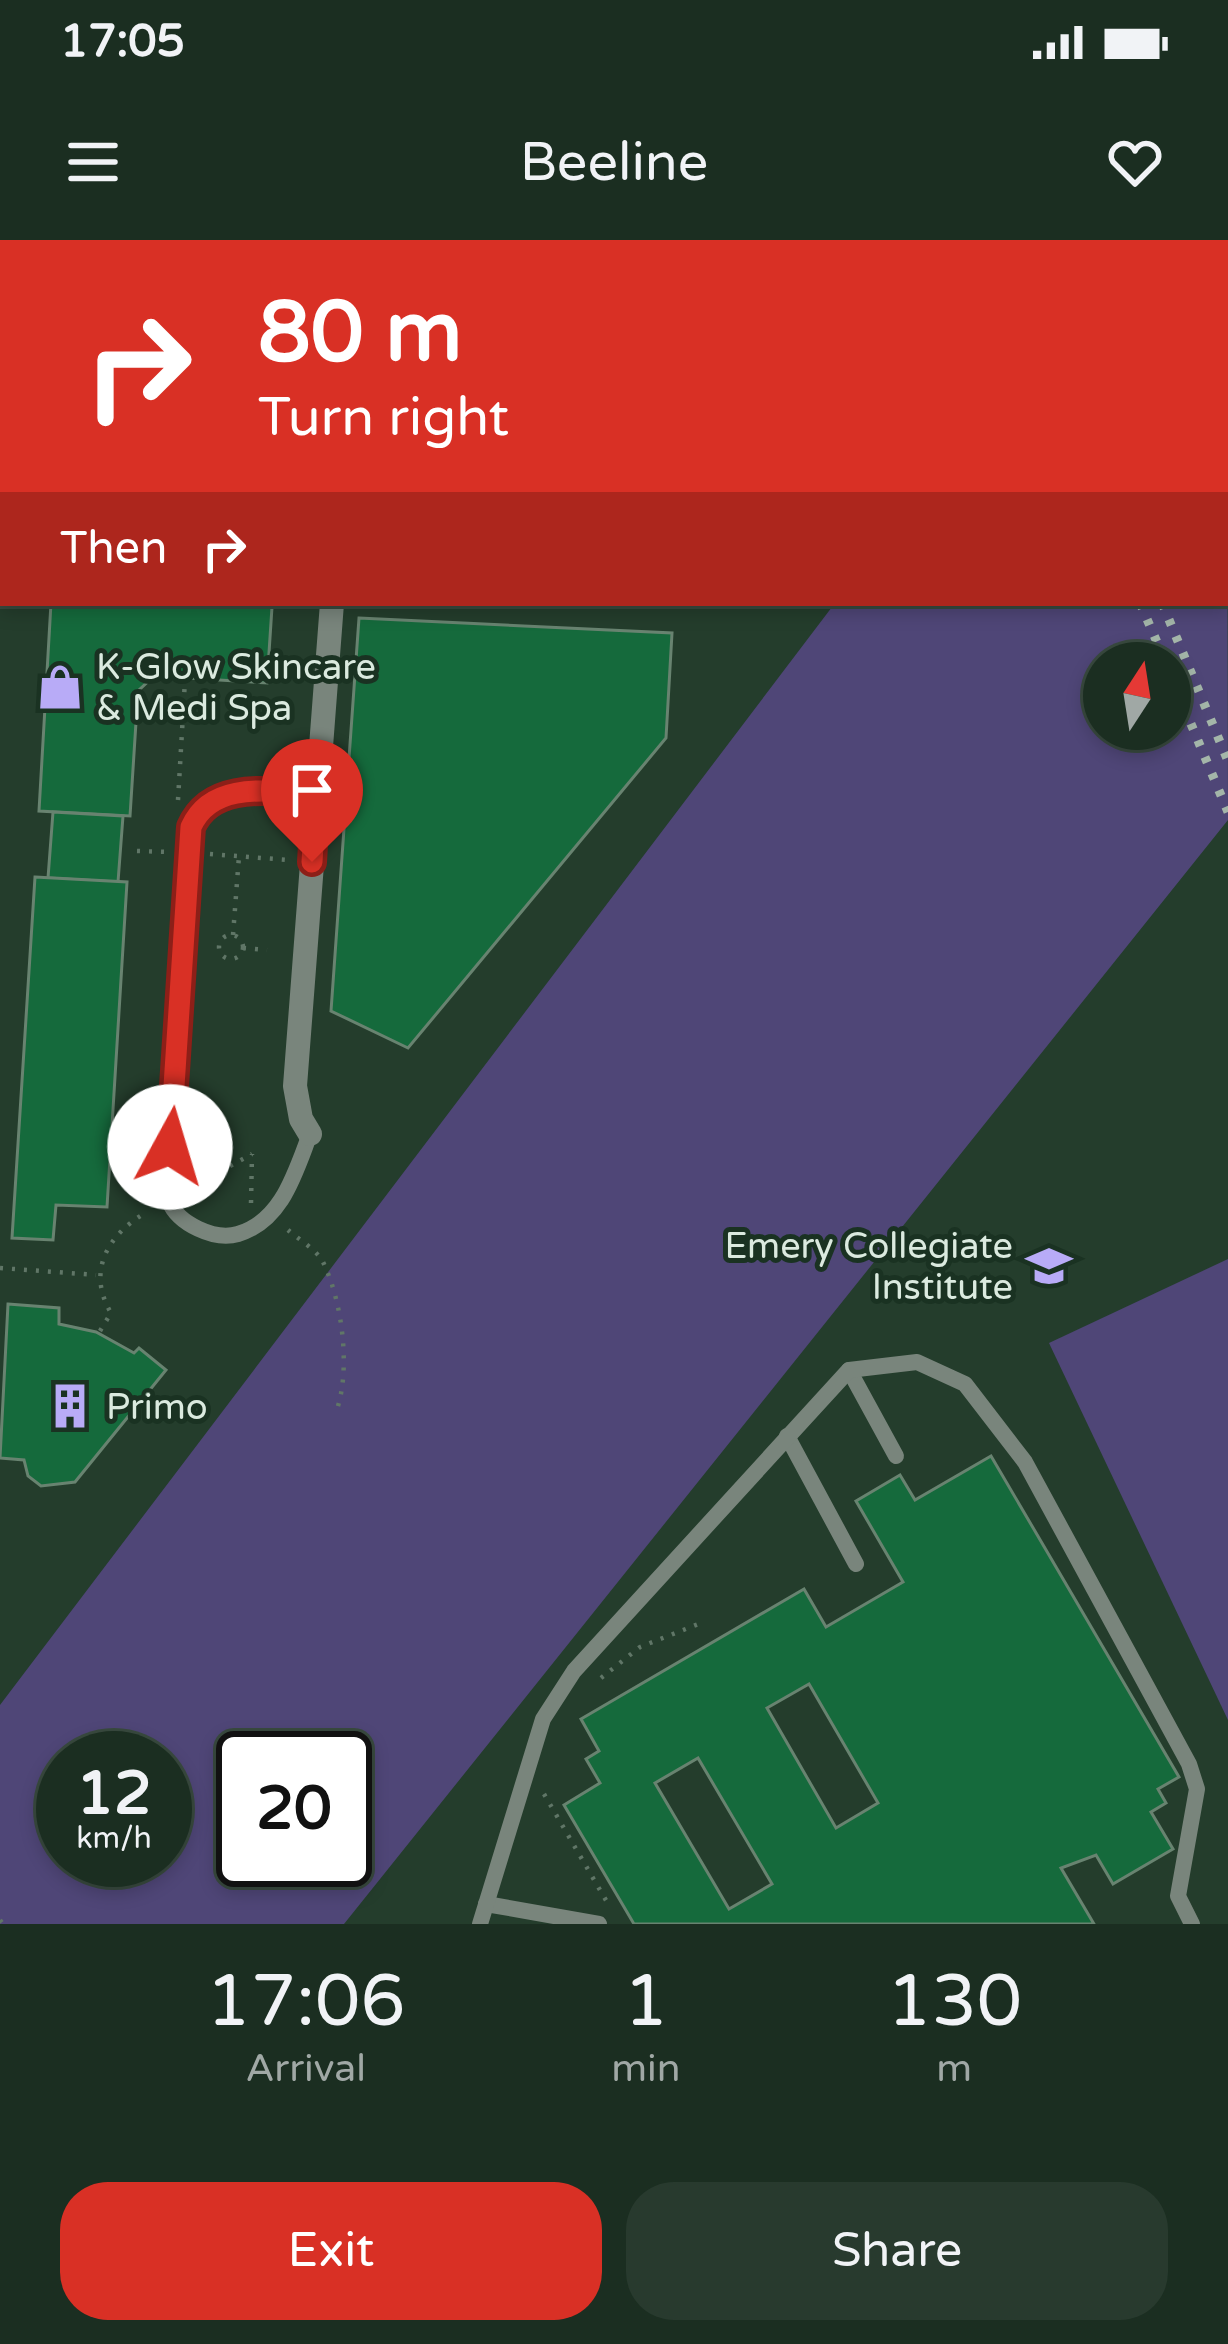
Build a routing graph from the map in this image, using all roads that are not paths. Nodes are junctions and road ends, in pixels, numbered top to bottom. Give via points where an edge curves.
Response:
1 (332, 606) edge
2 (316, 794) junction
3 (310, 1134) joint
4 (849, 1370) junction
5 (787, 1436) junction
6 (896, 1456) dead end
7 (856, 1564) dead end
8 (486, 1904) junction
9 (480, 1924) edge
10 (599, 1924) edge
11 (1192, 1924) edge

1 - 2 street
2 - 3 street via 295,1086
2 - 3 lane via 241,791 196,816 168,1200 210,1234 250,1230 279,1202
4 - 5 lane
4 - 6 lane
4 - 11 lane via 917,1362 965,1384 1025,1462 1189,1764 1197,1789 1178,1896
5 - 7 lane
5 - 8 lane via 586,1658 543,1719
8 - 9 lane
8 - 10 lane

